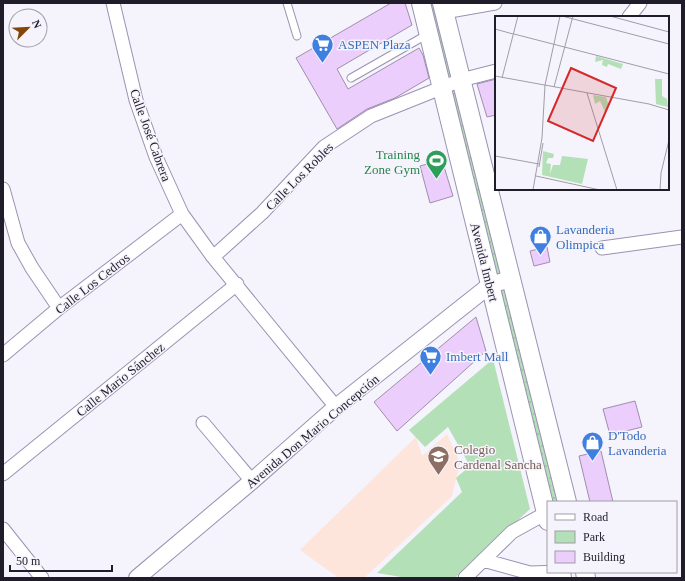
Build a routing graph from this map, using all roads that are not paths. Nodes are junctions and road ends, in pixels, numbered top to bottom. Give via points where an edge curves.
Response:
1 (113, 3) edge
2 (287, 3) edge
3 (421, 3) edge
4 (495, 3) edge
5 (640, 3) edge
6 (443, 8) edge
7 (630, 16) edge
8 (429, 34) junction
9 (297, 36) dead end
10 (495, 71) edge
11 (351, 78) dead end
12 (461, 80) junction
13 (442, 87) junction
14 (3, 189) edge
15 (182, 214) junction
16 (682, 236) edge
17 (602, 248) dead end
18 (214, 257) junction
19 (511, 279) junction
20 (237, 284) junction
21 (490, 286) junction
22 (59, 308) junction
23 (3, 355) edge
24 (336, 407) junction
25 (203, 423) dead end
26 (3, 474) edge
27 (252, 481) junction
28 (567, 501) edge
29 (547, 515) edge
30 (3, 529) edge
31 (483, 560) junction
32 (547, 572) edge
33 (42, 578) edge
34 (137, 578) edge
35 (465, 578) edge

1 - 15 street, Calle José Cabrera via 136,100 156,157
2 - 9 lane
3 - 8 main road, Avenida Imbert
4 - 6 street
5 - 7 street
6 - 12 main road, Avenida Imbert
8 - 11 lane
8 - 13 main road, Avenida Imbert
10 - 12 street, Calle Los Robles
12 - 13 street, Calle Los Robles
12 - 19 main road, Avenida Imbert
13 - 18 street, Calle Los Robles via 370,116 324,147 262,213
13 - 21 main road, Avenida Imbert
14 - 22 street via 18,243
15 - 18 street, Calle José Cabrera
15 - 22 street, Calle Los Cedros
16 - 17 street
18 - 20 street, Calle José Cabrera
19 - 21 street, Avenida Don Mario Concepción
19 - 28 main road, Avenida Imbert
20 - 24 street, Calle José Cabrera
20 - 26 street, Calle Mario Sánchez
21 - 24 street, Avenida Don Mario Concepción
21 - 29 main road, Avenida Imbert
22 - 23 street, Calle Los Cedros
24 - 27 street, Avenida Don Mario Concepción
25 - 27 street
27 - 34 street, Avenida Don Mario Concepción
29 - 31 street via 512,532
30 - 33 street
31 - 32 street via 530,573
31 - 35 street

